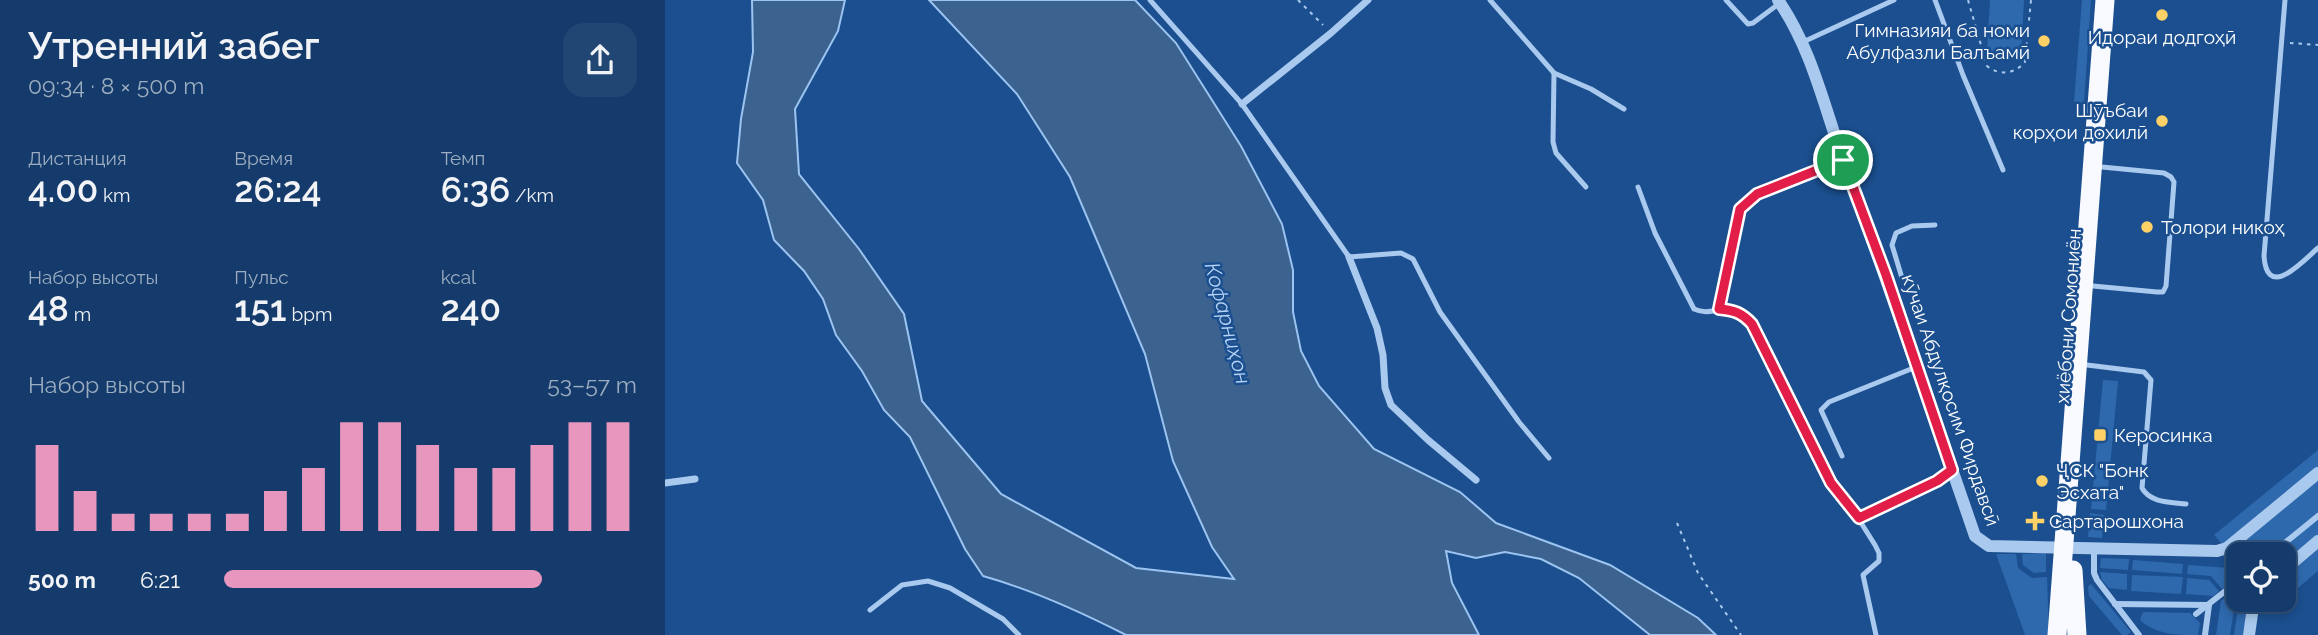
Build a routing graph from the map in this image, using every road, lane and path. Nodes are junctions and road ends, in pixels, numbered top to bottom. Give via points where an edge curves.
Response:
1 (1150, 0) edge
2 (1298, 0) edge
3 (1368, 0) edge
4 (1490, 0) edge
5 (1726, 0) edge
6 (1894, 0) edge
7 (1935, 0) edge
8 (1968, 0) edge
9 (2031, 0) edge
10 (2105, 0) edge
11 (2115, 0) edge
12 (2285, 0) edge
13 (1779, 2) edge
14 (1331, 33) junction
15 (1803, 42) junction
16 (2282, 42) junction
17 (2318, 45) edge
18 (1554, 73) junction
19 (1242, 104) junction
20 (1624, 109) dead end
21 (1843, 160) junction
22 (2102, 167) junction
23 (2003, 170) dead end
24 (1586, 187) dead end
25 (1638, 187) dead end
26 (1935, 225) dead end
27 (2318, 248) edge
28 (1349, 257) junction
29 (1902, 278) dead end
30 (2092, 286) junction
31 (1719, 309) junction
32 (2087, 365) junction
33 (1916, 367) junction
34 (1842, 456) dead end
35 (1549, 458) dead end
36 (1952, 470) junction
37 (2318, 474) edge
38 (695, 479) dead end
39 (1476, 480) dead end
40 (665, 483) edge
41 (2186, 504) dead end
42 (2318, 516) edge
43 (1859, 518) junction
44 (1677, 523) dead end
45 (2318, 541) edge
46 (2234, 542) edge
47 (2286, 542) edge
48 (2067, 548) junction
49 (2226, 548) edge
50 (2094, 550) junction
51 (2296, 560) edge
52 (2226, 591) edge
53 (2068, 596) junction
54 (2115, 604) junction
55 (2209, 605) junction
56 (870, 610) dead end
57 (2252, 612) edge
58 (2196, 614) dead end
59 (1019, 635) edge
60 (1741, 635) edge
61 (1876, 635) edge
62 (2057, 635) edge
63 (2077, 635) edge
64 (2093, 635) edge
65 (2139, 635) edge
66 (2205, 635) edge
67 (2249, 635) edge

1 - 19 lane
2 - 14 path
3 - 14 street
4 - 18 lane
5 - 13 lane via 1748,24
6 - 15 lane
7 - 23 lane
8 - 9 path via 1987,66 2004,73 2025,62
10 - 48 highway, хиёбони Сомониён
11 - 22 highway, хиёбони Сомониён
12 - 16 lane
13 - 15 street, кӯчаи Абдулқосим Фирдавсӣ
14 - 19 street
15 - 21 street, кӯчаи Абдулқосим Фирдавсӣ
16 - 17 path
16 - 27 lane via 2264,256 2267,272 2274,277 2285,275
18 - 20 lane
18 - 24 lane via 1556,153
19 - 28 lane
21 - 31 path via 1757,194 1740,209
21 - 33 street, кӯчаи Абдулқосим Фирдавсӣ
22 - 30 highway, хиёбони Сомониён
22 - 30 lane via 2164,173 2174,182 2166,286 2163,292
25 - 31 lane via 1693,309
26 - 29 lane via 1912,226 1896,233 1892,245
28 - 35 lane via 1401,253 1413,259 1440,312
28 - 39 street via 1377,328 1391,405
30 - 32 highway, хиёбони Сомониён
31 - 43 lane via 1733,310 1752,324 1831,483
32 - 41 lane via 2149,375 2142,488 2154,499
32 - 48 highway, хиёбони Сомониён
33 - 34 lane via 1829,402 1821,410
33 - 36 street, кӯчаи Абдулқосим Фирдавсӣ
36 - 43 path
36 - 48 street, кӯчаи Абдулқосим Фирдавсӣ via 1975,536 1982,542
37 - 46 street
38 - 40 street
42 - 47 street
43 - 61 lane via 1879,553 1879,561 1863,575
44 - 60 path via 1698,573
45 - 51 street
48 - 50 street
48 - 53 highway, хиёбони Сомониён
49 - 50 street
50 - 54 street via 2096,577
52 - 55 street
53 - 62 highway
53 - 63 highway, хиёбони Сомониён
53 - 64 highway
54 - 55 street
54 - 65 street
55 - 58 street
55 - 66 street
56 - 59 lane via 902,585 928,581 950,588 1003,619
57 - 67 street

